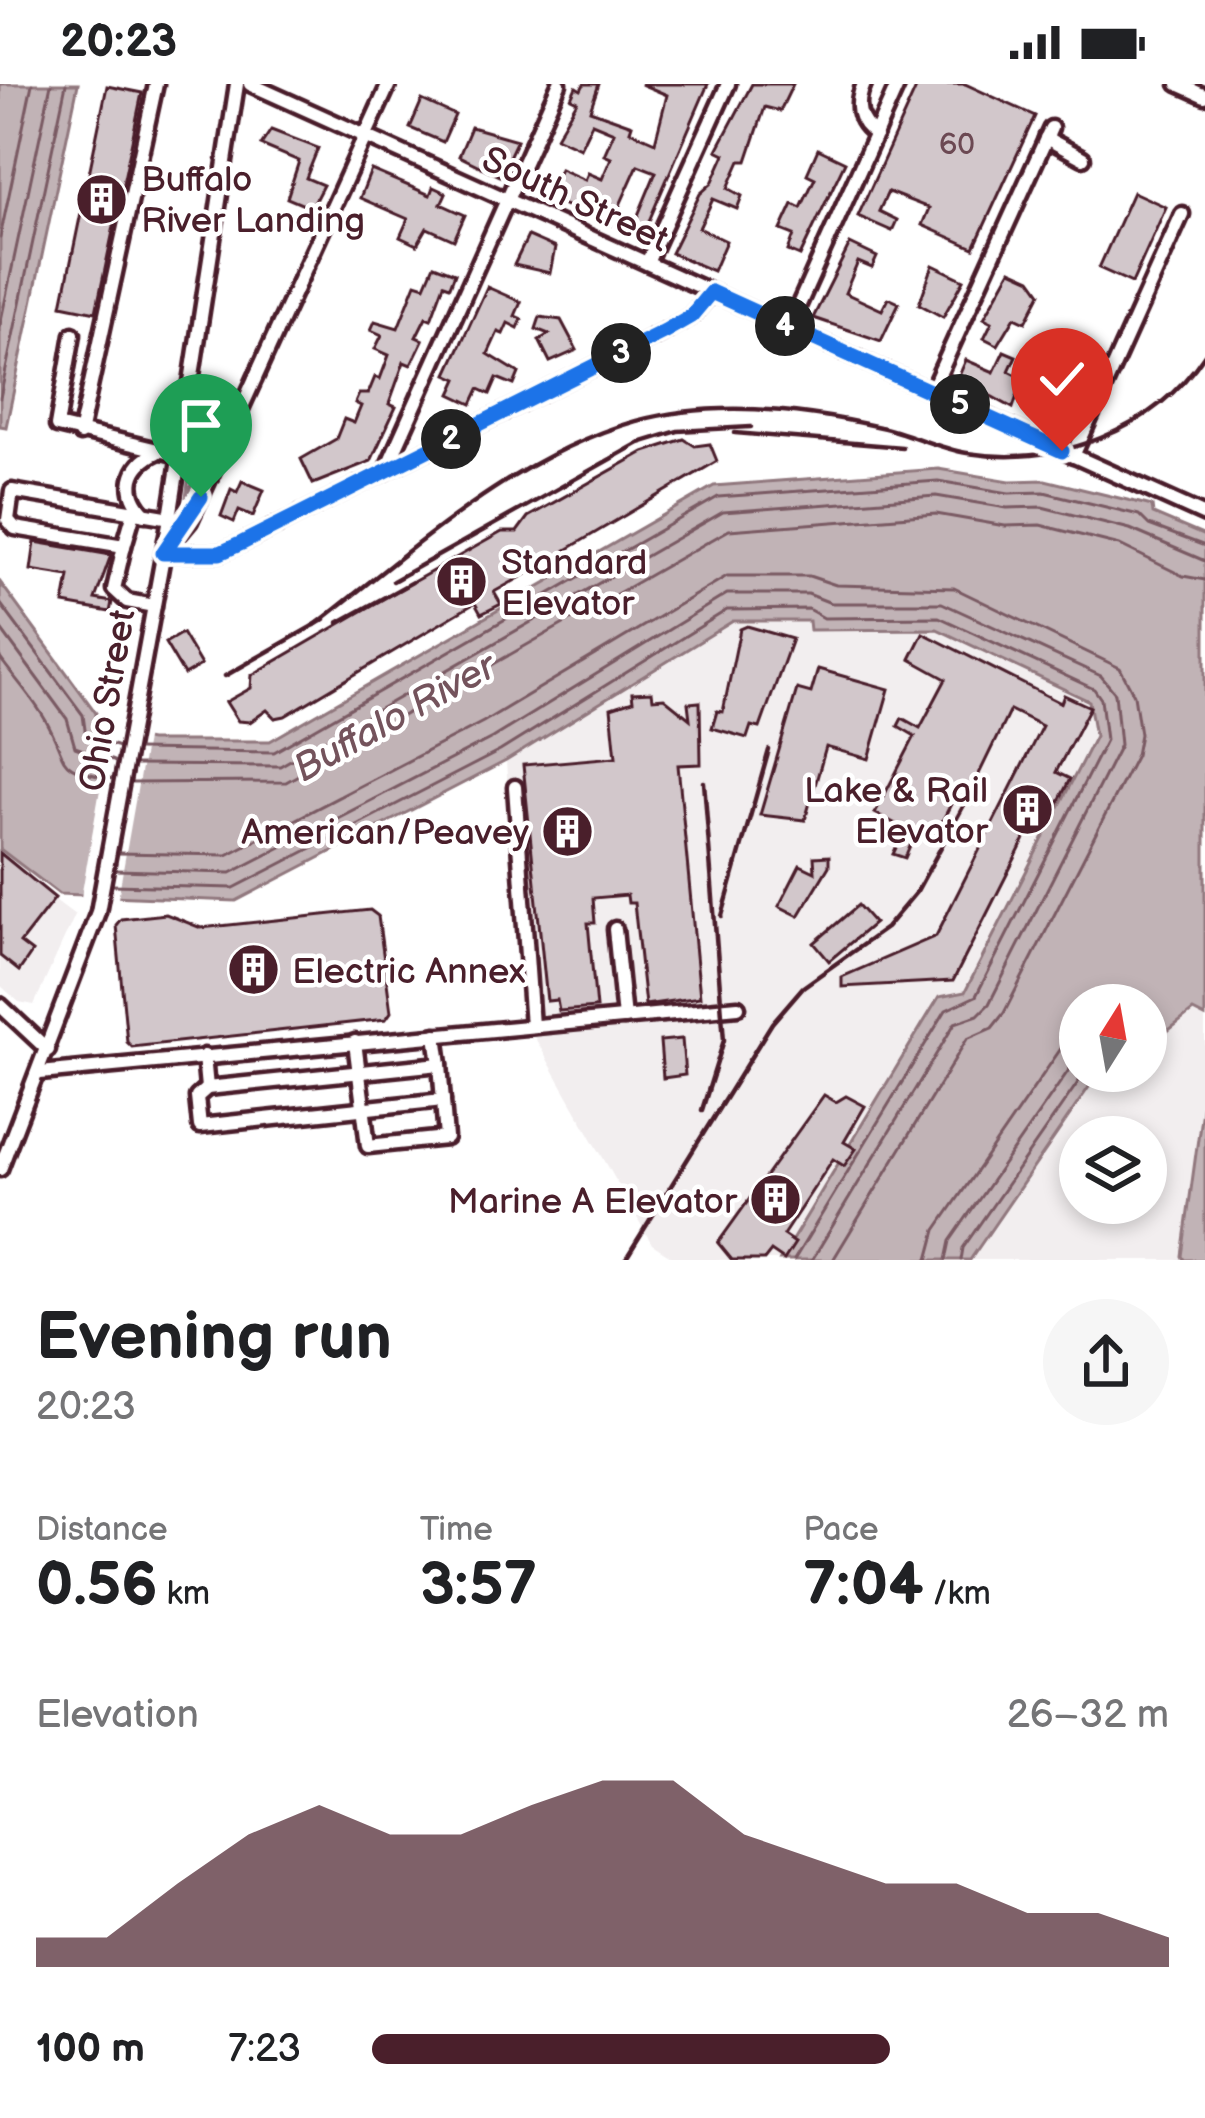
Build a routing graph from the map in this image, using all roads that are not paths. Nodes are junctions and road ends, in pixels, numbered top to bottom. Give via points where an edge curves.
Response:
1 (156, 84) edge
2 (238, 84) edge
3 (389, 84) edge
4 (560, 84) edge
5 (728, 84) edge
6 (864, 84) edge
7 (1178, 84) edge
8 (896, 85) edge
9 (1205, 96) edge
10 (366, 134) junction
11 (876, 134) junction
12 (1083, 158) dead end
13 (506, 200) junction
14 (1182, 214) dead end
15 (646, 263) junction
16 (711, 292) junction
17 (788, 328) junction
18 (73, 334) dead end
19 (932, 392) junction
20 (80, 434) junction
21 (158, 452) junction
22 (179, 455) junction
23 (1073, 456) junction
24 (385, 473) junction
25 (139, 513) junction
26 (1205, 515) edge
27 (170, 518) junction
28 (190, 521) junction
29 (124, 545) junction
30 (163, 553) junction
31 (154, 606) junction
32 (515, 787) dead end
33 (615, 929) dead end
34 (0, 1005) edge
35 (738, 1007) dead end
36 (624, 1018) junction
37 (532, 1025) junction
38 (436, 1035) junction
39 (355, 1042) junction
40 (48, 1050) junction
41 (204, 1057) junction
42 (440, 1064) junction
43 (357, 1072) junction
44 (40, 1073) junction
45 (206, 1088) junction
46 (443, 1100) junction
47 (361, 1109) junction
48 (0, 1169) edge

1 - 20 street
2 - 10 street, South Street
2 - 22 street, Ohio Street
3 - 10 street
4 - 13 street
5 - 15 street
6 - 11 street via 859,112
7 - 9 street
8 - 11 street
10 - 13 street, South Street
10 - 28 street
11 - 17 street
12 - 19 street via 1048,133
13 - 15 street, South Street
13 - 24 street
14 - 23 street
15 - 16 street, South Street
16 - 17 street, South Street
16 - 24 street via 678,324
17 - 19 street, South Street
18 - 20 street via 55,422
19 - 23 street, South Street
20 - 21 street
21 - 22 street
21 - 25 street via 140,461 130,483
22 - 27 street, Ohio Street
23 - 26 street, South Street
24 - 30 street via 220,553
25 - 27 street
25 - 29 street
25 - 29 street via 12,490 8,520 15,528
27 - 28 street
27 - 30 street, Ohio Street
28 - 30 street
29 - 31 street via 115,589 127,601
30 - 31 street, Ohio Street
31 - 40 street, Ohio Street via 98,911
32 - 37 street
33 - 36 street
34 - 40 street
35 - 36 street
36 - 37 street
37 - 38 street
38 - 39 street
38 - 42 street
39 - 41 street
39 - 43 street
40 - 44 street, Ohio Street
41 - 44 street
41 - 45 street
42 - 43 street
42 - 46 street
43 - 45 street
43 - 47 street
44 - 48 street, Ohio Street
45 - 47 street via 197,1097 200,1126
46 - 47 street
46 - 47 street via 446,1138 368,1146

